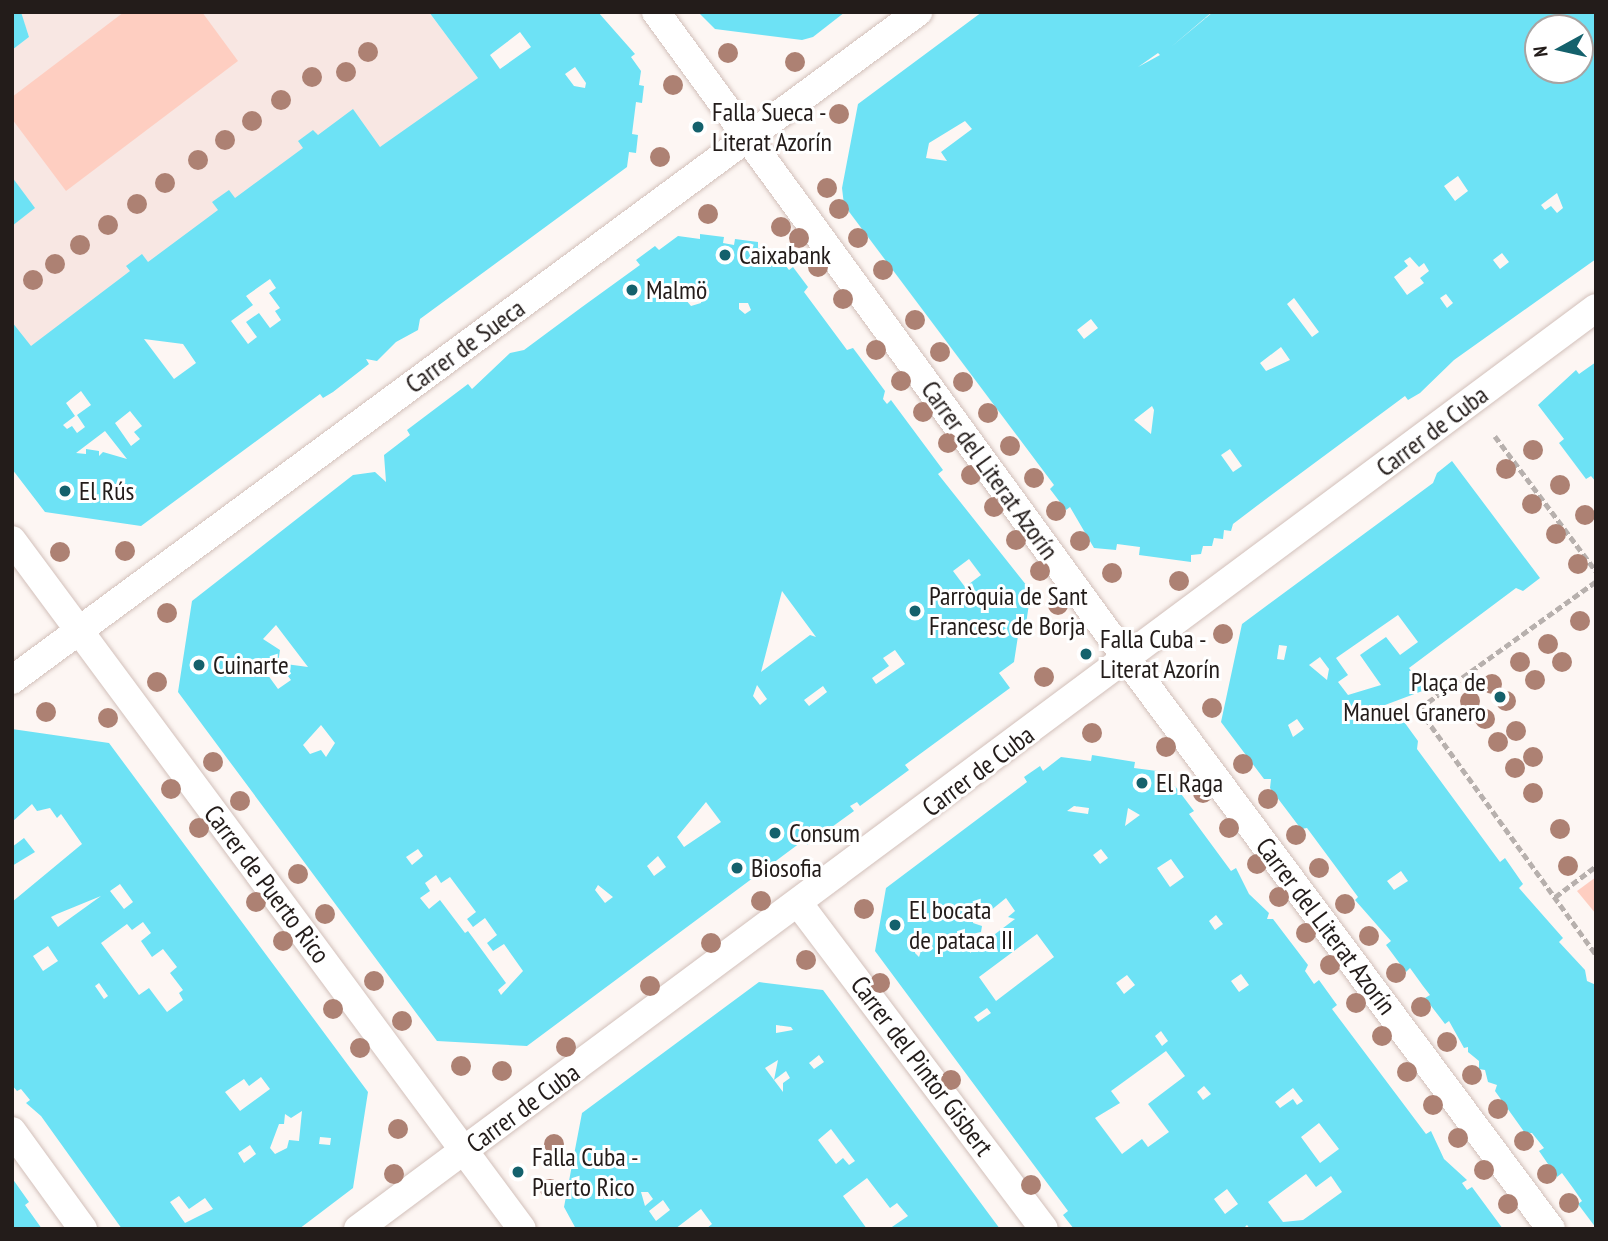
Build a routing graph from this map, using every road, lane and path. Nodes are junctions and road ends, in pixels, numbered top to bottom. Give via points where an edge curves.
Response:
1 (656, 12) edge
2 (918, 12) edge
3 (748, 138) junction
4 (1596, 309) edge
5 (1495, 436) dead end
6 (12, 540) edge
7 (1596, 571) edge
8 (1596, 582) edge
9 (79, 631) junction
10 (1128, 660) junction
11 (12, 680) edge
12 (1596, 866) edge
13 (1555, 897) junction
14 (799, 904) junction
15 (1596, 954) edge
16 (12, 1131) edge
17 (465, 1151) junction
18 (83, 1229) edge
19 (358, 1229) edge
20 (522, 1229) edge
21 (1044, 1229) edge
22 (1551, 1229) edge

1 - 3 street, Carrer del Literat Azorín
2 - 3 street, Carrer de Sueca
3 - 9 street, Carrer de Sueca
3 - 10 street, Carrer del Literat Azorín
4 - 10 street, Carrer de Cuba
5 - 7 path
6 - 9 street, Carrer de Puerto Rico
8 - 13 path via 1419,709
9 - 11 street, Carrer de Sueca
9 - 17 street, Carrer de Puerto Rico
10 - 14 street, Carrer de Cuba
10 - 22 street, Carrer del Literat Azorín
12 - 13 path
13 - 15 path
14 - 17 street, Carrer de Cuba
14 - 21 street, Carrer del Pintor Gisbert
16 - 18 street
17 - 19 street, Carrer de Cuba
17 - 20 street, Carrer de Puerto Rico

